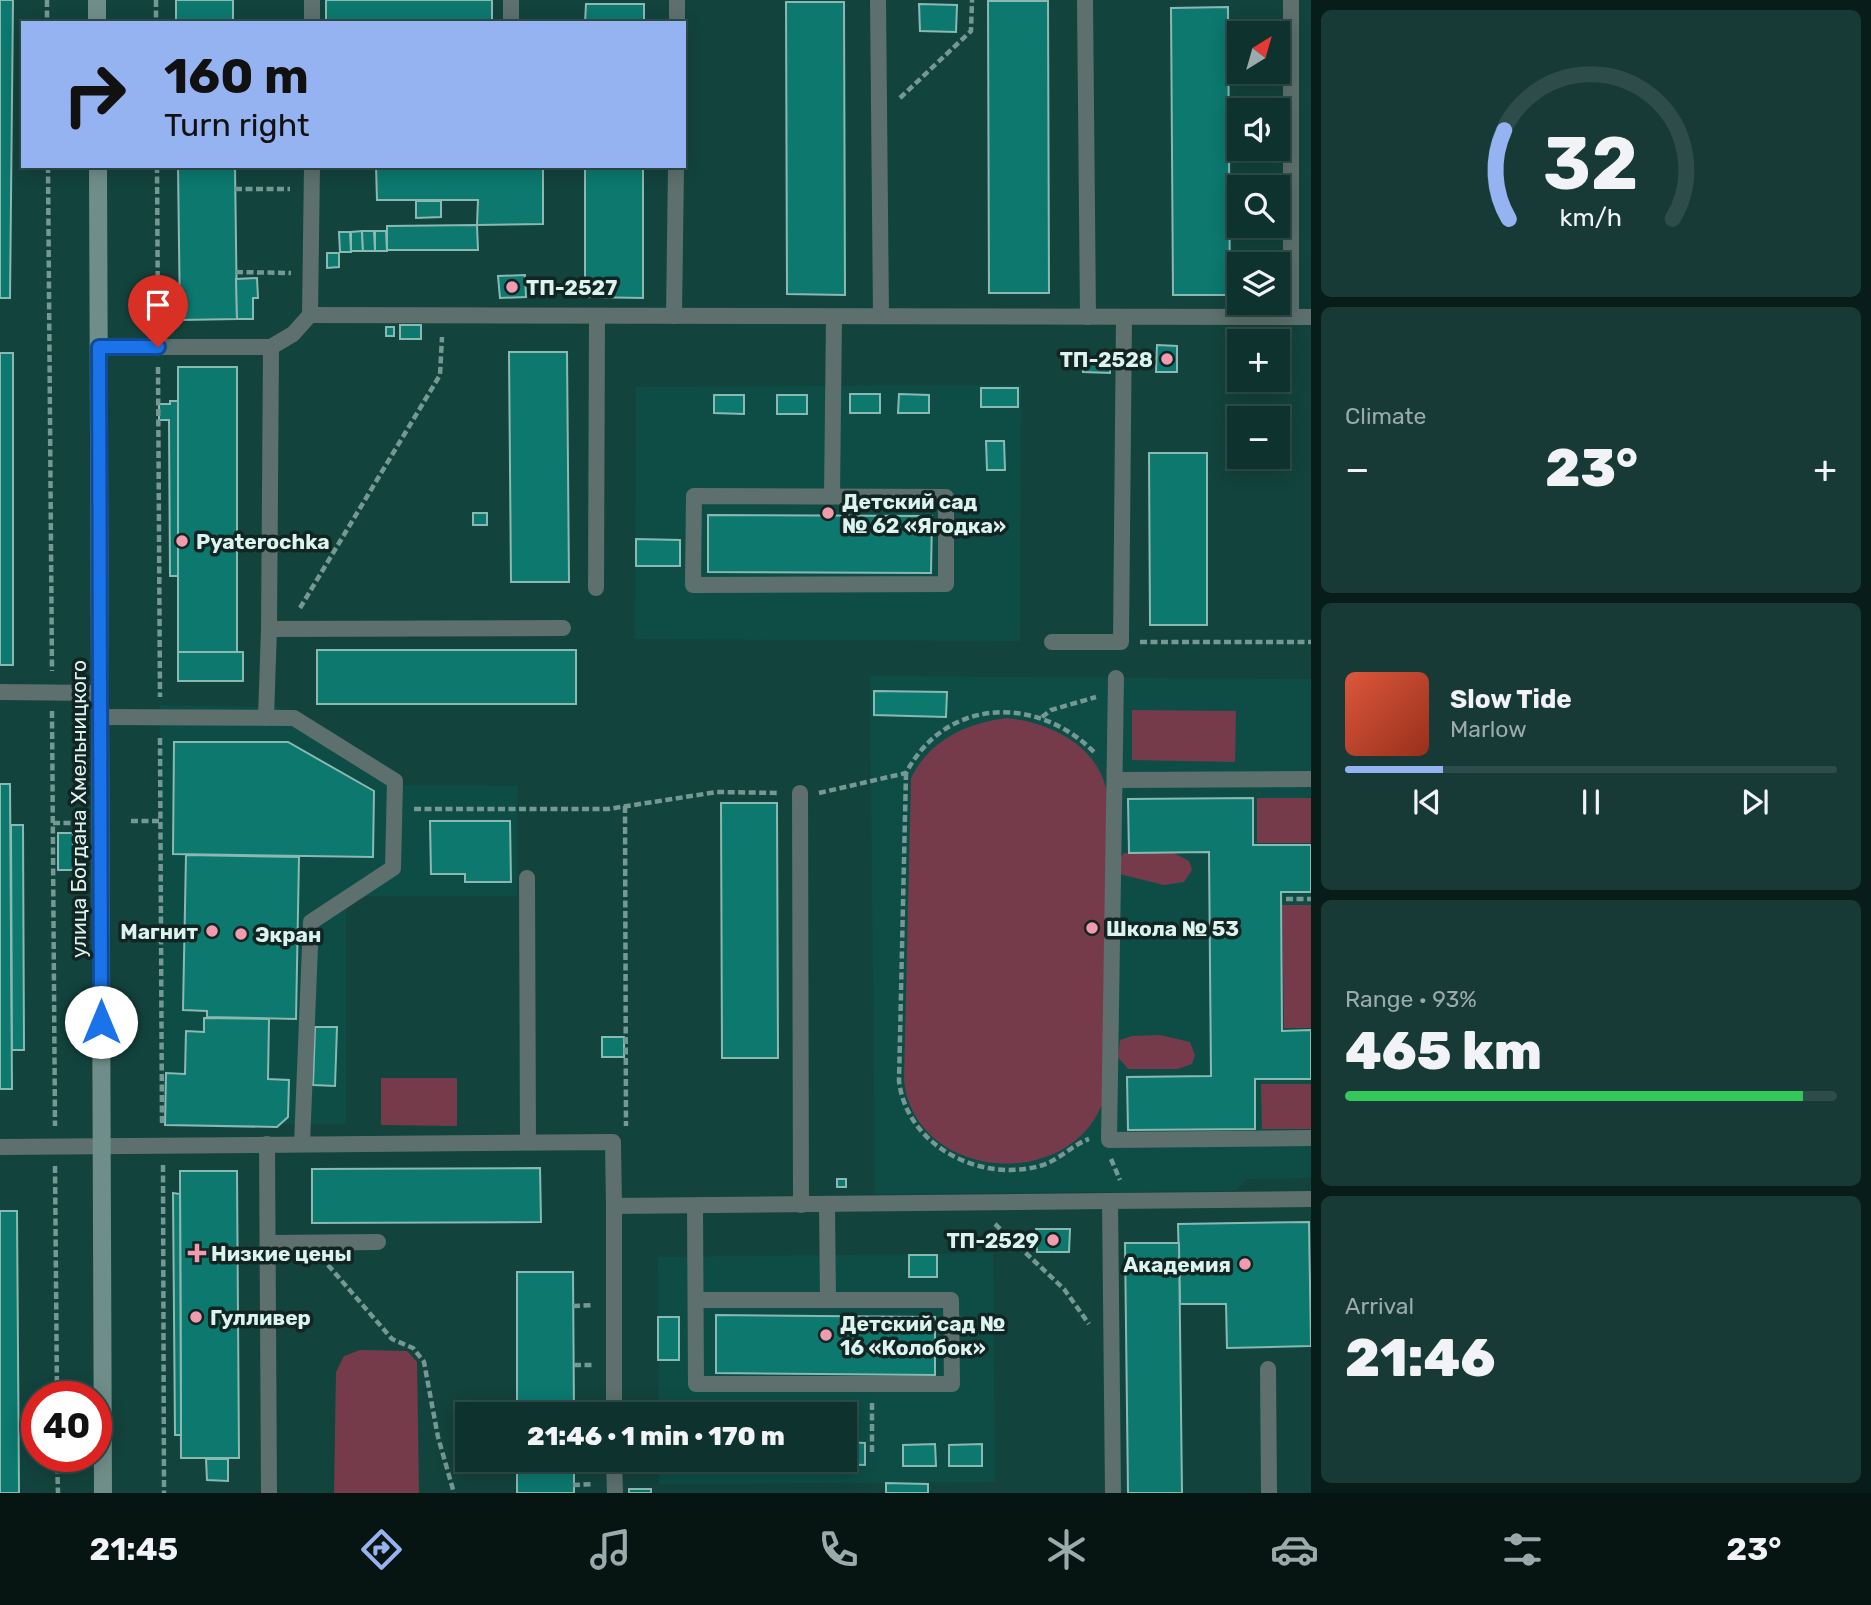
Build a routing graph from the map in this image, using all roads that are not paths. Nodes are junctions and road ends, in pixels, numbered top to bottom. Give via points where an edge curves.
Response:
1 (97, 0) edge
2 (312, 0) edge
3 (511, 0) edge
4 (677, 0) edge
5 (878, 0) edge
6 (1085, 0) edge
7 (1291, 0) edge
8 (97, 21) edge
9 (312, 21) edge
10 (511, 21) edge
11 (677, 21) edge
12 (98, 168) edge
13 (312, 168) edge
14 (676, 168) edge
15 (310, 315) junction
16 (674, 316) junction
17 (597, 317) junction
18 (834, 317) junction
19 (881, 317) junction
20 (1088, 317) junction
21 (1124, 317) junction
22 (1291, 317) junction
23 (1311, 317) edge
24 (99, 347) junction
25 (271, 347) junction
26 (832, 496) junction
27 (596, 588) dead end
28 (563, 628) dead end
29 (269, 629) junction
30 (1052, 642) dead end
31 (1116, 684) road end
32 (0, 692) edge
33 (100, 693) junction
34 (100, 717) junction
35 (266, 718) junction
36 (1311, 779) edge
37 (1115, 780) junction
38 (800, 793) road end
39 (527, 877) dead end
40 (1311, 1138) edge
41 (528, 1142) junction
42 (267, 1144) junction
43 (302, 1144) junction
44 (102, 1146) junction
45 (0, 1147) edge
46 (1311, 1199) edge
47 (1118, 1201) junction
48 (801, 1205) junction
49 (827, 1205) junction
50 (614, 1206) junction
51 (695, 1206) junction
52 (378, 1242) dead end
53 (268, 1243) junction
54 (696, 1300) junction
55 (828, 1300) junction
56 (1268, 1369) dead end
57 (614, 1402) edge
58 (614, 1472) edge
59 (103, 1493) edge
60 (269, 1493) edge
61 (615, 1493) edge
62 (1114, 1493) edge
63 (1269, 1493) edge

1 - 8 street
2 - 9 lane
3 - 10 lane
4 - 11 lane
5 - 19 lane
6 - 20 lane
7 - 22 lane
12 - 24 street, улица Богдана Хмельницкого
13 - 15 lane
14 - 16 lane
15 - 17 lane
15 - 25 lane via 293,334
16 - 17 lane
16 - 18 lane
17 - 27 lane
18 - 19 lane
18 - 26 lane
19 - 20 lane
20 - 21 lane
21 - 22 lane
21 - 30 lane via 1121,642
22 - 23 lane
24 - 25 lane
24 - 33 street, улица Богдана Хмельницкого
25 - 29 lane
26 - 26 lane via 946,497 946,584 693,585 694,496
28 - 29 lane
29 - 35 lane
31 - 37 lane
32 - 33 lane
33 - 34 street, улица Богдана Хмельницкого
34 - 35 lane via 160,711
34 - 44 street, улица Богдана Хмельницкого
35 - 43 lane via 294,718 395,781 393,868 311,922
36 - 37 lane
37 - 40 lane via 1109,1140
38 - 48 lane
39 - 41 lane
41 - 43 lane
41 - 50 lane via 613,1142
42 - 43 lane
42 - 44 lane
42 - 53 lane
44 - 45 lane
44 - 59 street, улица Богдана Хмельницкого
46 - 47 lane
47 - 49 lane
47 - 62 lane via 1112,1356
48 - 49 lane
48 - 51 lane
49 - 55 lane
50 - 51 lane
50 - 57 lane
51 - 54 lane
52 - 53 lane
53 - 60 lane
54 - 55 lane
54 - 55 lane via 696,1384 952,1384 951,1300
56 - 63 lane
58 - 61 lane

